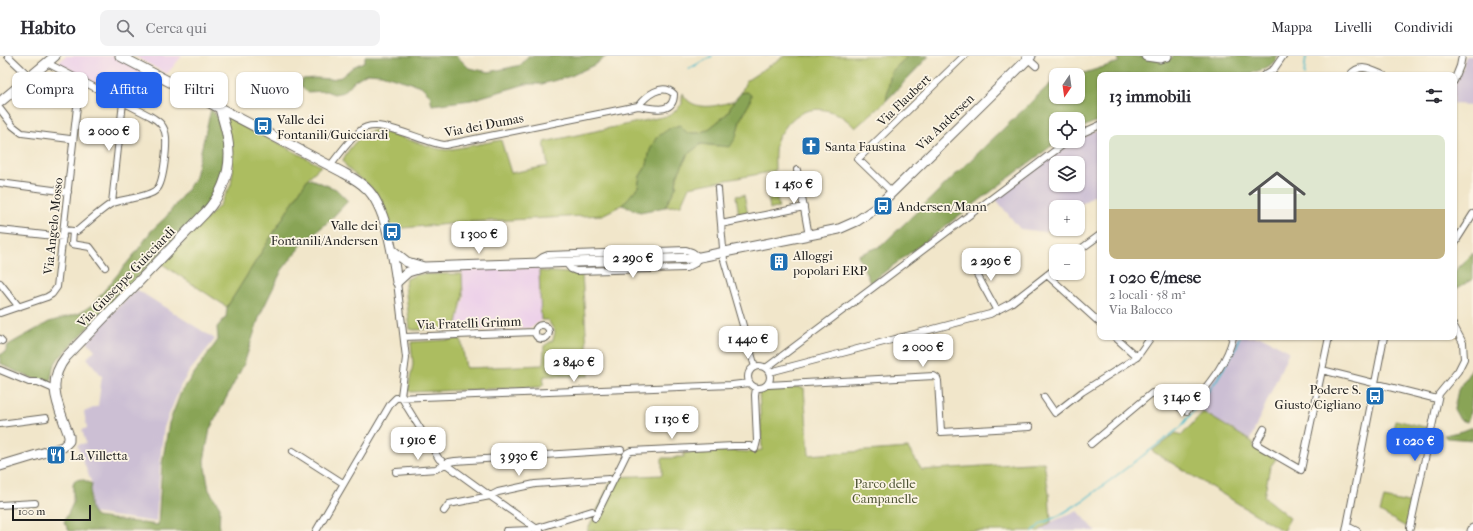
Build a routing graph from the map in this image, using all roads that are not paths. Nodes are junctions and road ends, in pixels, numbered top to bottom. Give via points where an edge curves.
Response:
1 (8, 56) edge
2 (55, 56) edge
3 (120, 56) edge
4 (964, 56) edge
5 (1146, 56) edge
6 (1167, 56) edge
7 (1284, 56) edge
8 (1462, 56) edge
9 (1028, 57) edge
10 (47, 63) junction
11 (1036, 66) dead end
12 (25, 72) edge
13 (36, 72) edge
14 (64, 72) edge
15 (1269, 72) edge
16 (1353, 72) edge
17 (1373, 72) edge
18 (1457, 74) edge
19 (170, 82) edge
20 (12, 93) edge
21 (0, 103) edge
22 (638, 106) junction
23 (77, 108) edge
24 (122, 108) edge
25 (135, 108) edge
26 (220, 108) joint
27 (232, 115) junction
28 (225, 124) junction
29 (1097, 126) edge
30 (1085, 131) edge
31 (70, 139) dead end
32 (1059, 148) edge
33 (330, 166) junction
34 (797, 170) dead end
35 (0, 183) edge
36 (718, 189) dead end
37 (68, 192) junction
38 (892, 192) junction
39 (112, 203) junction
40 (804, 207) junction
41 (1473, 214) edge
42 (721, 224) junction
43 (0, 230) edge
44 (73, 231) junction
45 (64, 234) junction
46 (809, 236) junction
47 (1097, 237) edge
48 (1457, 239) edge
49 (1085, 246) edge
50 (392, 250) junction
51 (723, 253) junction
52 (699, 257) junction
53 (969, 260) dead end
54 (536, 263) junction
55 (105, 266) dead end
56 (424, 267) junction
57 (1047, 275) joint
58 (397, 282) junction
59 (0, 283) edge
60 (19, 307) junction
61 (997, 311) junction
62 (0, 313) edge
63 (1097, 320) edge
64 (1457, 331) edge
65 (534, 332) dead end
66 (404, 337) junction
67 (1118, 340) edge
68 (1149, 340) edge
69 (1232, 340) edge
70 (1328, 340) edge
71 (1383, 340) edge
72 (1137, 357) junction
73 (755, 367) junction
74 (0, 370) edge
75 (768, 370) junction
76 (1322, 370) junction
77 (749, 383) junction
78 (1375, 384) junction
79 (768, 385) junction
80 (756, 388) junction
81 (54, 389) junction
82 (1044, 397) dead end
83 (402, 398) junction
84 (1437, 400) junction
85 (46, 418) dead end
86 (0, 424) edge
87 (1030, 427) dead end
88 (1264, 429) dead end
89 (1091, 444) dead end
90 (621, 450) dead end
91 (293, 451) dead end
92 (446, 464) junction
93 (0, 466) edge
94 (396, 472) dead end
95 (609, 479) dead end
96 (344, 483) junction
97 (490, 496) junction
98 (35, 503) dead end
99 (0, 505) edge
100 (592, 511) dead end
101 (444, 512) dead end
102 (595, 518) dead end
103 (1347, 528) edge
104 (1410, 528) dead end
105 (537, 529) edge
106 (316, 531) edge
107 (506, 531) edge
108 (1357, 531) edge

1 - 12 street
2 - 10 street
3 - 19 street
4 - 38 street, Via Flaubert via 858,159
5 - 6 street
7 - 15 street
8 - 18 street
9 - 11 street, Via Andersen
9 - 38 street, Via Andersen
10 - 13 street
10 - 14 street
16 - 17 street via 1361,68
20 - 21 street
21 - 31 street via 13,126 22,133
22 - 22 street via 666,108 674,100 674,94 662,89 645,97
22 - 33 street, Via dei Dumas via 445,145 381,126 370,126 360,130
23 - 37 street, Via Angelo Mosso
24 - 39 street
25 - 39 street via 160,123 165,132 162,181 156,190
26 - 27 street
26 - 28 street, Via Giuseppe Guicciardi
27 - 28 street
27 - 33 street
28 - 81 street, Via Giuseppe Guicciardi via 229,146 228,167 217,199 66,357 57,371
29 - 30 street
32 - 75 street
33 - 50 street via 355,180 372,194 380,210
34 - 40 street
35 - 37 street
36 - 42 street
37 - 45 street, Via Angelo Mosso
38 - 46 street, Via Andersen via 872,211 852,224
39 - 44 street
40 - 42 street
40 - 46 street
41 - 48 street
42 - 51 street
43 - 45 street
44 - 45 street
44 - 55 street via 72,244 90,247
45 - 60 street, Via Angelo Mosso via 58,284 54,292 44,299
46 - 51 street, Via Andersen
47 - 49 street
50 - 56 street, Via Andersen via 407,262
50 - 58 street
51 - 52 street, Via Andersen
51 - 73 street
52 - 54 street, Via Andersen
52 - 54 street, Via Andersen via 686,250 610,252 548,255
53 - 61 street
54 - 56 street, Via Andersen
56 - 58 street, Via Andersen via 408,272
57 - 61 street
57 - 63 street
58 - 66 street
59 - 60 street
60 - 62 street, Via Angelo Mosso
61 - 75 street via 978,318
64 - 84 street via 1463,342 1465,357 1462,366 1440,392
65 - 66 street, Via Fratelli Grimm
66 - 83 street via 406,362
67 - 72 street
68 - 72 street
69 - 89 street via 1221,364 1187,411 1152,393
70 - 76 street
71 - 78 street
72 - 82 street via 1082,392 1055,413
73 - 75 street via 760,366
73 - 77 street via 749,374
74 - 81 street
75 - 79 street via 771,380
76 - 78 street
76 - 88 street via 1301,470 1256,444
77 - 80 street
77 - 83 street
78 - 84 street
78 - 103 street
79 - 80 street via 762,389
79 - 87 street via 934,376 938,381 941,432
80 - 102 street via 755,448 734,446 631,451
81 - 93 street, Via Giuseppe Guicciardi via 69,441 63,446
83 - 92 street via 436,454
83 - 96 street via 390,403
84 - 104 street
85 - 86 street
90 - 92 street via 455,461
91 - 96 street
92 - 94 street via 436,469
92 - 97 street
95 - 97 street via 535,484
96 - 106 street
97 - 101 street via 449,504
97 - 105 street
98 - 99 street
100 - 105 street
103 - 108 street
105 - 107 street

